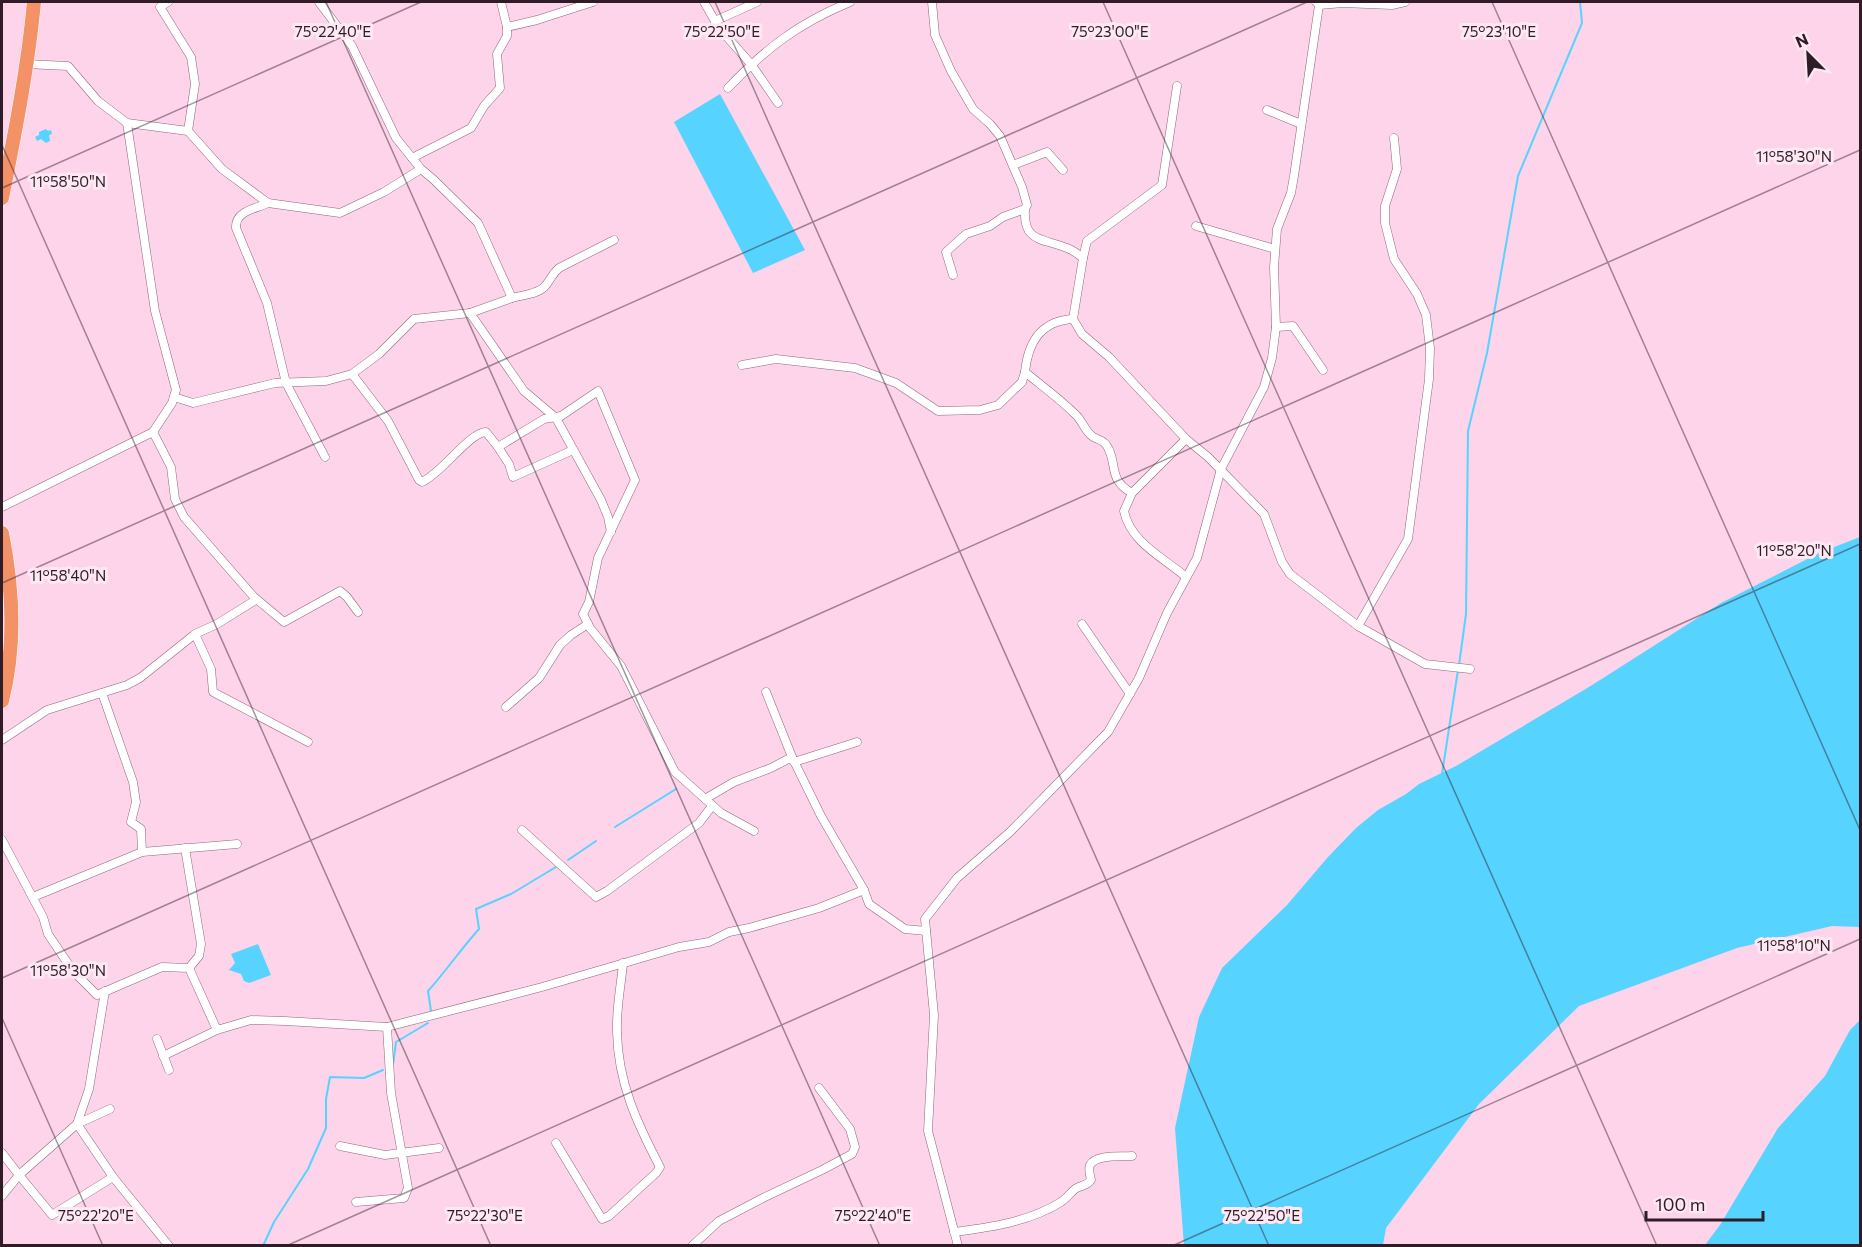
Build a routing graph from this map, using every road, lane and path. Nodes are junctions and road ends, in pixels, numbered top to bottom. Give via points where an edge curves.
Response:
1 (34, 2) edge
2 (168, 2) edge
3 (319, 2) edge
4 (501, 2) edge
5 (593, 2) edge
6 (704, 2) edge
7 (757, 2) edge
8 (850, 2) edge
9 (932, 2) edge
10 (1405, 2) edge
11 (1317, 3) edge
12 (715, 21) junction
13 (507, 27) junction
14 (26, 64) junction
15 (751, 64) junction
16 (1177, 86) dead end
17 (728, 88) dead end
18 (778, 103) dead end
19 (1267, 110) dead end
20 (127, 123) junction
21 (1301, 124) junction
22 (188, 131) junction
23 (1394, 138) dead end
24 (412, 158) junction
25 (1013, 165) junction
26 (421, 169) junction
27 (1063, 170) dead end
28 (2, 198) edge
29 (268, 203) junction
30 (1024, 209) junction
31 (1196, 226) dead end
32 (614, 240) dead end
33 (1275, 249) junction
34 (1083, 258) junction
35 (953, 275) dead end
36 (512, 298) junction
37 (470, 313) junction
38 (1073, 319) junction
39 (1276, 327) junction
40 (742, 365) dead end
41 (1323, 370) dead end
42 (1025, 372) junction
43 (352, 374) junction
44 (286, 383) junction
45 (174, 397) junction
46 (556, 418) junction
47 (153, 432) junction
48 (1186, 439) junction
49 (498, 447) junction
50 (573, 450) junction
51 (325, 457) dead end
52 (1221, 470) junction
53 (1132, 493) junction
54 (2, 507) edge
55 (611, 532) junction
56 (2, 533) edge
57 (1186, 577) junction
58 (254, 597) junction
59 (358, 612) dead end
60 (588, 624) junction
61 (1082, 624) dead end
62 (1358, 626) junction
63 (195, 634) junction
64 (1467, 668) dead end
65 (102, 693) junction
66 (766, 693) dead end
67 (1130, 694) junction
68 (2, 701) edge
69 (506, 707) dead end
70 (2, 740) edge
71 (308, 742) dead end
72 (857, 742) dead end
73 (793, 759) junction
74 (705, 799) junction
75 (712, 806) junction
76 (522, 830) dead end
77 (754, 831) dead end
78 (2, 840) edge
79 (237, 844) dead end
80 (185, 848) junction
81 (142, 852) junction
82 (864, 890) junction
83 (33, 897) junction
84 (926, 931) junction
85 (623, 963) junction
86 (189, 968) junction
87 (105, 991) junction
88 (387, 1027) junction
89 (217, 1030) junction
90 (157, 1039) dead end
91 (163, 1056) junction
92 (169, 1070) dead end
93 (819, 1088) dead end
94 (110, 1109) dead end
95 (77, 1124) junction
96 (556, 1143) dead end
97 (340, 1146) dead end
98 (439, 1148) dead end
99 (2, 1153) edge
100 (402, 1153) junction
101 (1132, 1156) dead end
102 (19, 1175) junction
103 (113, 1177) junction
104 (2, 1196) edge
105 (356, 1202) dead end
106 (954, 1232) junction
107 (169, 1245) edge
108 (692, 1245) edge
109 (958, 1245) edge

1 - 14 highway
2 - 22 street via 160,7 191,57 195,84
3 - 24 street via 352,46 396,138
4 - 13 street
5 - 13 street
6 - 12 street
7 - 12 street
8 - 15 street via 818,15
9 - 25 street via 935,35 959,88 1000,136
10 - 11 street
11 - 21 street
12 - 15 street
13 - 24 street via 507,36 497,54 500,88 471,128
14 - 20 street via 68,66 98,101
14 - 28 highway
15 - 17 street
15 - 18 street
16 - 34 street via 1162,185 1087,241
19 - 21 street
20 - 22 street
20 - 45 street via 154,311 176,390
21 - 33 street via 1291,193 1277,230
22 - 29 street via 222,169
23 - 62 street via 1396,170 1384,223 1394,259 1426,315 1429,379 1408,539
24 - 26 street
25 - 27 street via 1047,152
25 - 30 street via 1027,200
26 - 29 street via 340,213
26 - 36 street via 478,223
29 - 44 street via 240,215 236,228 267,303
30 - 34 street via 1028,232 1034,238 1068,248
30 - 35 street via 966,234 946,252
31 - 33 street
32 - 36 street via 558,268 540,291
33 - 39 street
34 - 38 street
36 - 37 street
37 - 43 street via 414,319
37 - 46 street via 524,391
38 - 42 street via 1036,336
38 - 48 street via 1082,334
39 - 41 street via 1293,326
39 - 52 street via 1264,387
40 - 42 street via 776,359 855,368 896,383 938,411 980,410 998,405 1022,382
42 - 53 street via 1077,416 1090,435 1106,443 1112,469 1124,489
43 - 44 street via 326,381
43 - 49 street via 388,421 422,482 482,431
44 - 45 street via 193,403
44 - 51 street
45 - 47 street
46 - 49 street via 544,419
46 - 50 street
46 - 55 street via 598,391 635,480
47 - 54 street
47 - 58 street via 171,467 175,499 184,517
48 - 52 street
48 - 53 street
49 - 50 street via 510,464 513,477
50 - 55 street via 606,509
52 - 57 street via 1197,558
52 - 62 street via 1264,514 1290,574
53 - 57 street via 1124,511 1129,528
55 - 60 street via 598,558 583,614
56 - 68 highway via 11,621
57 - 67 street
58 - 59 street via 284,622 340,591
58 - 63 street via 244,608
60 - 69 street via 560,645 539,678
60 - 74 street via 621,666 675,772
61 - 67 street
62 - 64 street via 1425,664
63 - 65 street via 140,678
63 - 71 street via 211,669 213,692
65 - 70 street via 47,710
65 - 81 street via 133,782 136,802 131,822 141,829
66 - 73 street
67 - 84 street via 1108,732 1010,832 957,878 925,919
72 - 73 street
73 - 74 street via 734,782
73 - 82 street via 829,832
74 - 75 street
75 - 76 street via 699,824 596,897
75 - 77 street
78 - 83 street
79 - 80 street
80 - 81 street
80 - 86 street via 201,944 199,956
81 - 83 street
82 - 84 street via 869,904 886,918 905,929
82 - 85 street via 819,908 729,932 709,942
83 - 87 street via 48,934 73,971 97,995
84 - 106 street via 934,1015 928,1131
85 - 88 street
85 - 96 street via 617,1032 622,1077 634,1116 660,1167 602,1219
86 - 87 street via 162,967
86 - 89 street
87 - 95 street via 89,1089
88 - 89 street via 251,1020
88 - 100 street via 391,1093
89 - 91 street
90 - 91 street
91 - 92 street
93 - 108 street via 850,1129 855,1147 852,1154 719,1221
94 - 95 street
95 - 102 street
95 - 103 street
97 - 100 street via 385,1155
98 - 100 street
99 - 102 street
100 - 105 street via 408,1188 404,1198
101 - 106 street via 1096,1160 1090,1164 1088,1184 1040,1213 996,1227
102 - 103 street via 52,1215
102 - 104 street
103 - 107 street
106 - 109 street

